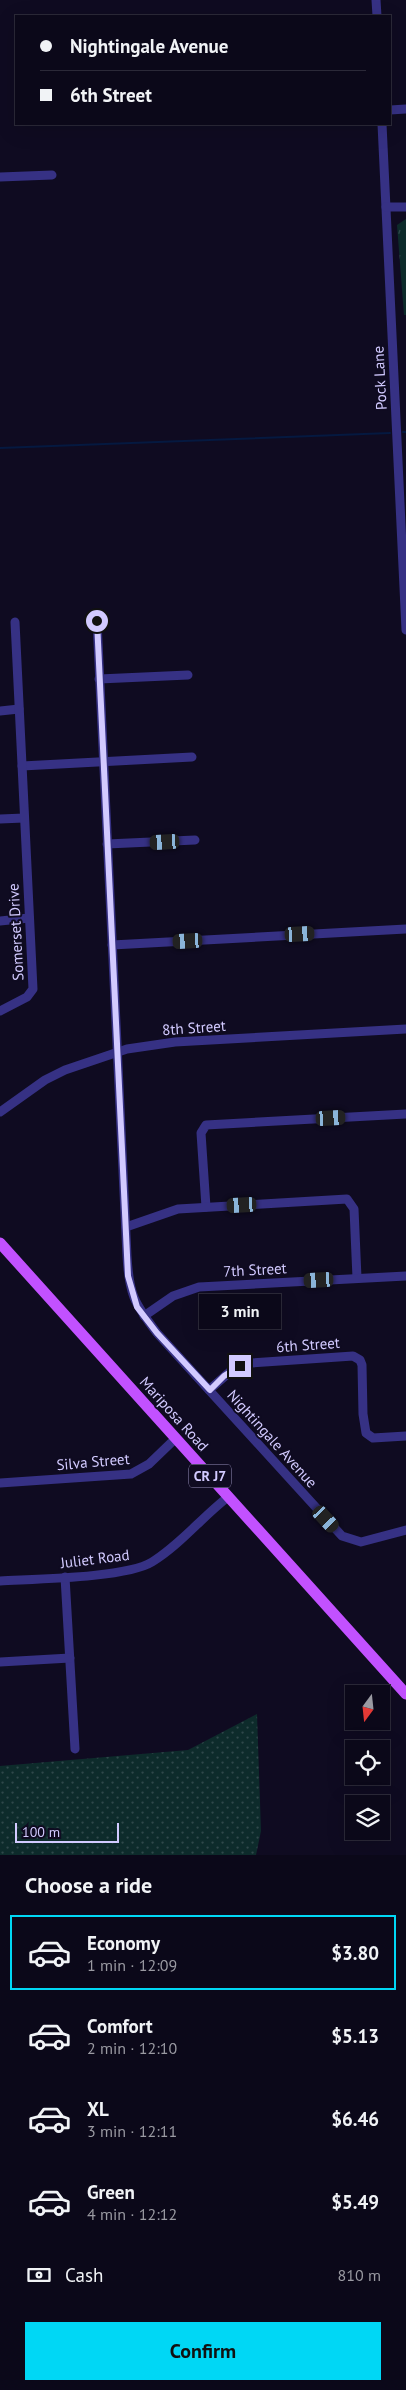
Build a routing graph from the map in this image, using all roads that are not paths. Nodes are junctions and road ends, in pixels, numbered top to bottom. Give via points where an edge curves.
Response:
1 (376, 0) edge
2 (377, 15) edge
3 (406, 109) edge
4 (391, 110) edge
5 (382, 125) edge
6 (52, 175) dead end
7 (0, 177) edge
8 (386, 207) junction
9 (406, 207) edge
10 (403, 522) edge
11 (97, 621) dead end
12 (15, 622) dead end
13 (406, 630) edge
14 (188, 675) dead end
15 (100, 679) junction
16 (19, 709) junction
17 (0, 711) edge
18 (192, 757) dead end
19 (103, 762) junction
20 (22, 766) junction
21 (24, 818) junction
22 (0, 819) edge
23 (195, 840) dead end
24 (107, 844) junction
25 (29, 918) junction
26 (0, 921) edge
27 (406, 929) edge
28 (112, 945) junction
29 (0, 1011) edge
30 (406, 1029) edge
31 (118, 1053) junction
32 (2, 1107) edge
33 (406, 1114) edge
34 (206, 1207) junction
35 (126, 1227) junction
36 (0, 1243) edge
37 (406, 1276) edge
38 (357, 1278) junction
39 (144, 1316) junction
40 (210, 1390) junction
41 (406, 1436) edge
42 (176, 1438) junction
43 (0, 1483) edge
44 (228, 1496) junction
45 (406, 1530) edge
46 (65, 1577) junction
47 (0, 1581) edge
48 (70, 1658) junction
49 (0, 1662) edge
50 (406, 1694) edge
51 (75, 1749) dead end

1 - 2 street
3 - 4 street
5 - 8 street, Pock Lane
6 - 7 street
8 - 9 street
8 - 10 street, Pock Lane
10 - 13 street, Pock Lane
11 - 15 street, Nightingale Avenue
12 - 16 street, Somerset Drive
14 - 15 street
15 - 19 street, Nightingale Avenue
16 - 17 street
16 - 20 street, Somerset Drive
18 - 19 street
19 - 20 street
19 - 24 street, Nightingale Avenue
20 - 21 street, Somerset Drive
21 - 22 street
21 - 25 street, Somerset Drive
23 - 24 street
24 - 28 street, Nightingale Avenue
25 - 26 street
25 - 29 street, Somerset Drive via 33,989 27,998
27 - 28 street
28 - 31 street, Nightingale Avenue
30 - 31 street, 8th Street via 175,1042
31 - 32 street, 8th Street via 65,1070
31 - 35 street, Nightingale Avenue
33 - 34 street via 206,1125 201,1137
34 - 35 street via 178,1209
34 - 38 street via 347,1199 354,1209
35 - 39 street, Nightingale Avenue via 131,1292
36 - 42 main road, Mariposa Road / CR J7
37 - 38 street, 7th Street
38 - 39 street, 7th Street via 199,1287 173,1296
39 - 40 street, Nightingale Avenue
40 - 41 street, 6th Street via 232,1370 251,1363 353,1356 362,1365 366,1434 373,1438
40 - 45 street, Nightingale Avenue via 342,1536 361,1542
42 - 43 street, Silva Street via 149,1464 131,1474
42 - 44 main road, Mariposa Road / CR J7
44 - 46 street, Juliet Road via 148,1565 124,1571
44 - 50 main road, Mariposa Road / CR J7
46 - 47 street, Juliet Road
46 - 48 street
48 - 49 street
48 - 51 street

